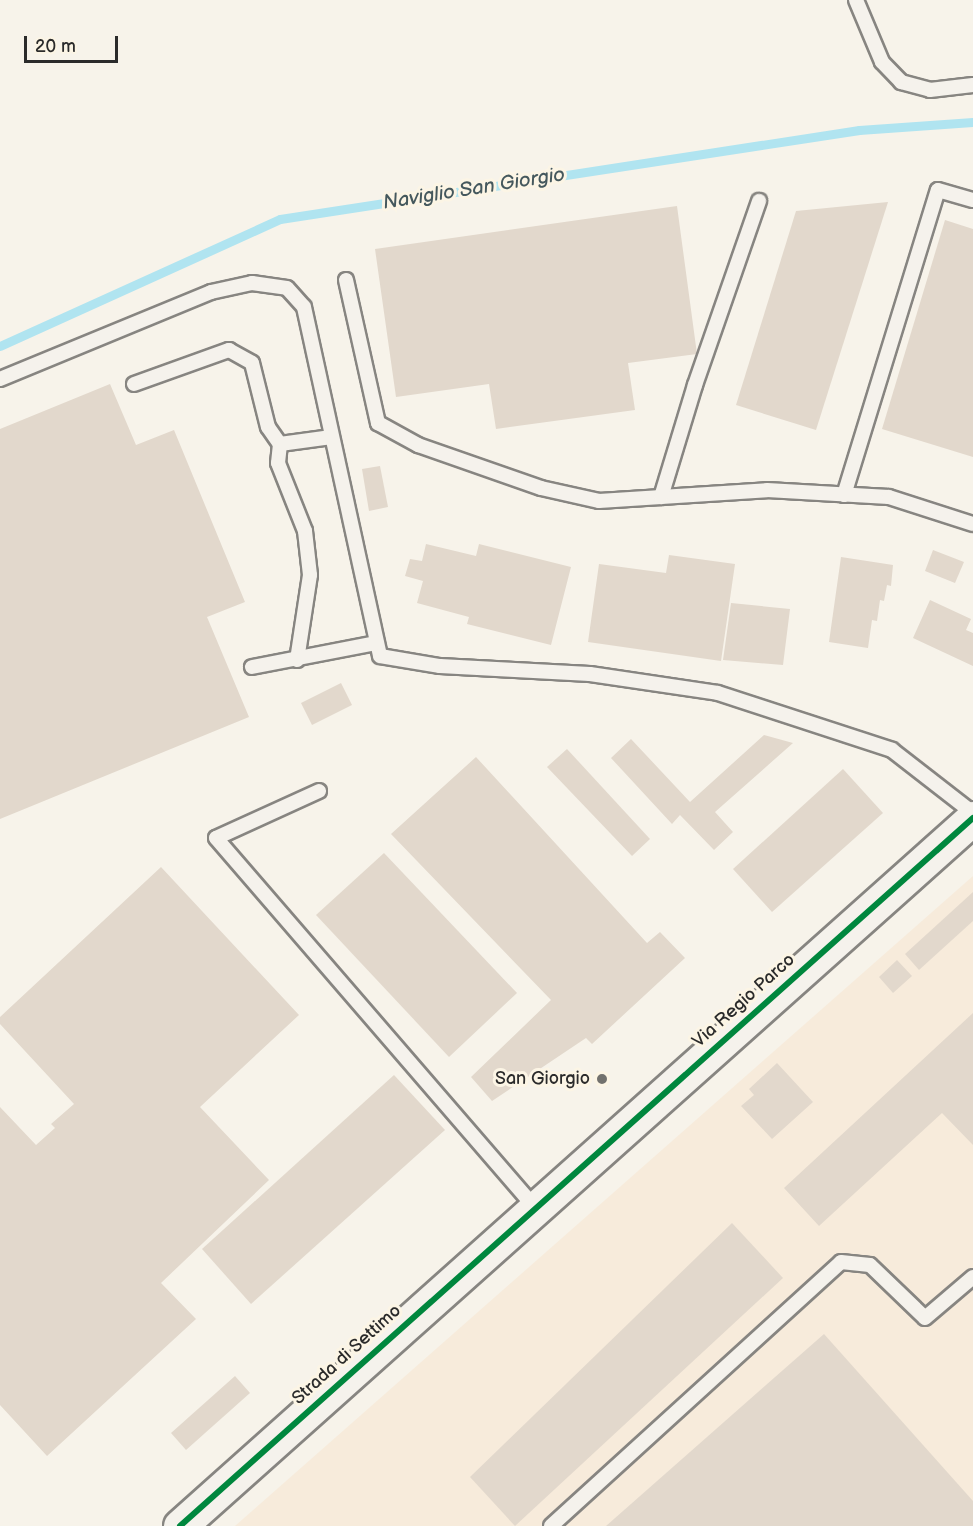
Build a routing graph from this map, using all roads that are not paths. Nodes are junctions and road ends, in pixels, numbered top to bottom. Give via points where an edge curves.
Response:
1 (856, 0) edge
2 (973, 85) edge
3 (973, 200) edge
4 (759, 201) dead end
5 (346, 280) dead end
6 (0, 379) edge
7 (134, 384) dead end
8 (332, 437) junction
9 (280, 444) junction
10 (844, 495) junction
11 (661, 497) junction
12 (973, 524) edge
13 (377, 644) junction
14 (297, 660) junction
15 (252, 667) dead end
16 (319, 791) dead end
17 (973, 813) edge
18 (973, 819) edge
19 (535, 1207) junction
20 (973, 1277) edge
21 (180, 1526) edge
22 (551, 1526) edge

1 - 2 lane via 882,62 901,82 930,90
3 - 10 lane via 938,190
4 - 11 lane via 694,385
5 - 11 lane via 378,423 418,445 541,488 599,501
6 - 8 lane via 211,292 252,283 287,288 304,307
7 - 9 lane via 229,350 252,363 268,427
8 - 9 lane
8 - 13 lane
9 - 14 lane via 278,463 305,531 310,575
10 - 11 lane via 767,490
10 - 12 lane via 889,497
13 - 14 lane
13 - 17 lane via 380,656 440,666 590,674 717,693 892,750
14 - 15 lane
16 - 19 lane via 216,838
18 - 19 street, Via Regio Parco
19 - 21 street, Strada di Settimo
20 - 22 lane via 925,1318 870,1265 841,1262

